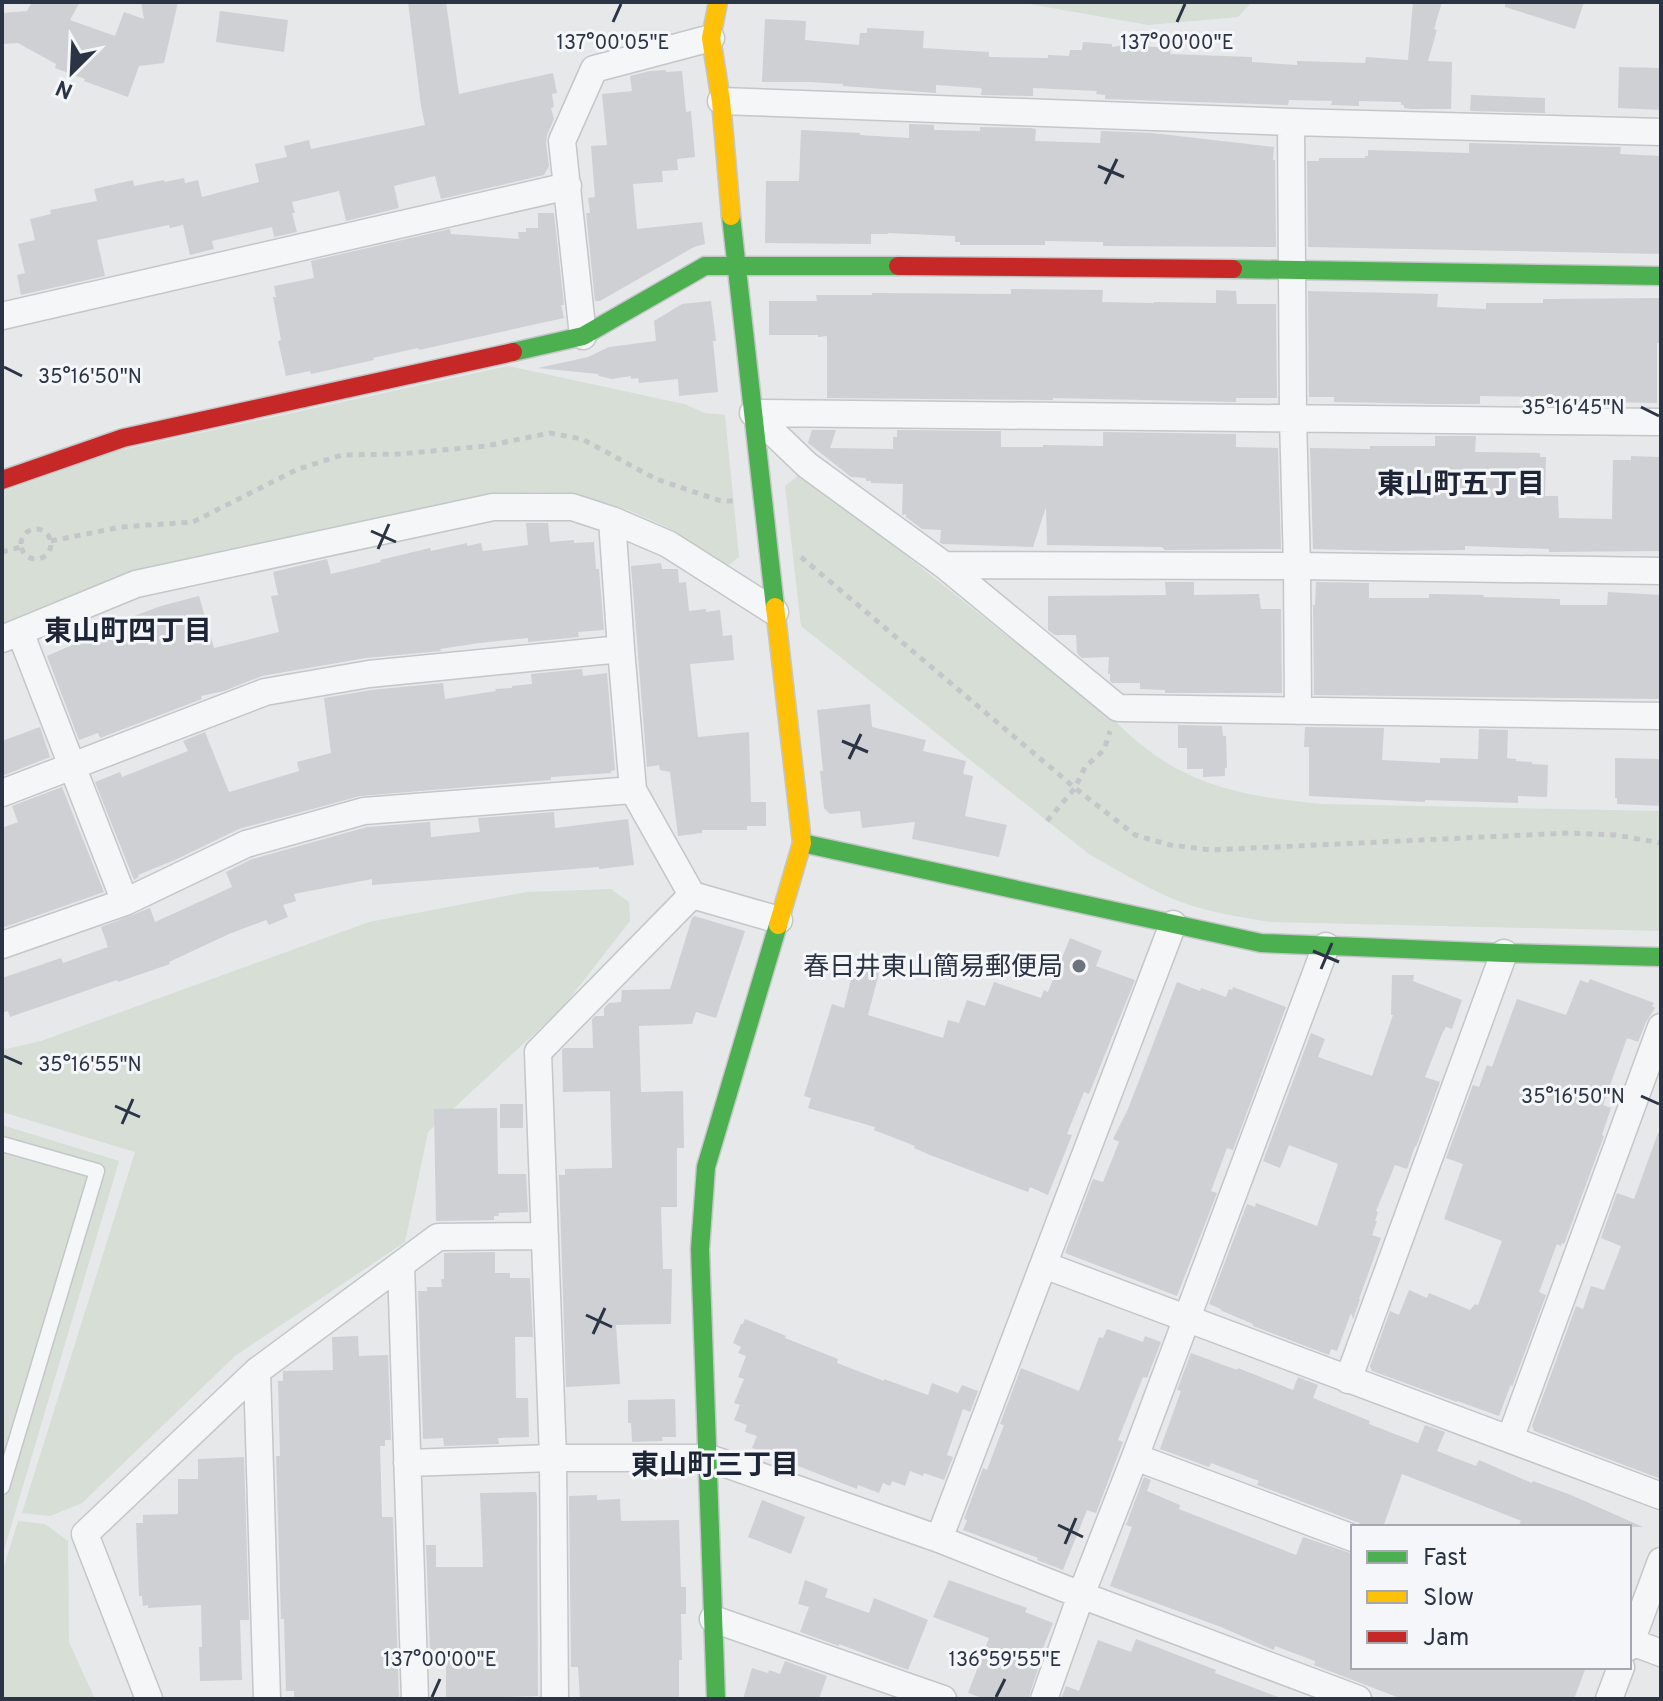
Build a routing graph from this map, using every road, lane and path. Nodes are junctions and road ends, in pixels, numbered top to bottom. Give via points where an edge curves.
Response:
1 (718, 2) edge
2 (711, 38) junction
3 (721, 101) junction
4 (1291, 122) junction
5 (1661, 132) edge
6 (568, 186) junction
7 (735, 265) junction
8 (1292, 269) junction
9 (1661, 276) edge
10 (2, 316) edge
11 (583, 336) junction
12 (753, 413) junction
13 (1293, 418) junction
14 (1661, 422) edge
15 (2, 480) edge
16 (763, 500) junction
17 (612, 520) junction
18 (51, 541) junction
19 (21, 547) junction
20 (2, 552) edge
21 (799, 556) dead end
22 (944, 565) junction
23 (1297, 566) junction
24 (1661, 571) edge
25 (775, 612) junction
26 (11, 635) edge
27 (621, 649) junction
28 (1118, 708) junction
29 (1298, 711) junction
30 (1661, 716) edge
31 (72, 765) junction
32 (1075, 788) junction
33 (633, 790) junction
34 (2, 793) edge
35 (1047, 821) dead end
36 (802, 843) junction
37 (1661, 843) edge
38 (692, 895) junction
39 (125, 902) junction
40 (779, 920) junction
41 (1173, 924) junction
42 (2, 945) edge
43 (1326, 946) junction
44 (1504, 953) junction
45 (1661, 957) edge
46 (1661, 1027) edge
47 (2, 1144) edge
48 (545, 1236) junction
49 (401, 1265) junction
50 (1044, 1265) junction
51 (1186, 1319) junction
52 (257, 1371) junction
53 (1348, 1380) junction
54 (1510, 1439) junction
55 (1135, 1457) junction
56 (553, 1458) junction
57 (709, 1458) junction
58 (407, 1463) junction
59 (5, 1465) edge
60 (2, 1487) edge
61 (1661, 1496) edge
62 (1351, 1537) edge
63 (939, 1539) junction
64 (1661, 1561) edge
65 (1081, 1595) junction
66 (713, 1619) junction
67 (1631, 1640) edge
68 (1631, 1643) edge
69 (1661, 1653) edge
70 (1620, 1669) edge
71 (149, 1699) edge
72 (267, 1699) edge
73 (415, 1699) edge
74 (555, 1699) edge
75 (716, 1699) edge
76 (943, 1699) edge
77 (1044, 1699) edge
78 (1358, 1699) edge
79 (1609, 1699) edge

1 - 2 street
2 - 3 street
2 - 6 street via 594,69 562,141
3 - 4 street
3 - 7 street
4 - 5 street
4 - 8 street
6 - 10 street
6 - 11 street
7 - 8 street
7 - 11 street via 705,266
7 - 12 street
8 - 9 street
8 - 13 street
11 - 15 street via 123,438
12 - 13 street
12 - 16 street
12 - 22 street via 807,465
13 - 14 street
13 - 23 street
16 - 18 path via 721,501 656,479 582,439 550,433 486,446 342,455 296,470 193,522 121,527
16 - 25 street
17 - 25 street via 668,544
17 - 26 street via 572,507 493,507 136,584
17 - 27 street
18 - 19 path via 45,531 33,529 23,535
18 - 19 path via 49,553 39,559 27,557
19 - 20 path
21 - 32 path
22 - 23 street
22 - 28 street
23 - 24 street
23 - 29 street
25 - 36 street
26 - 31 street
27 - 31 street via 369,674 265,692
27 - 33 street
28 - 29 street
28 - 32 path via 1104,750 1085,767
29 - 30 street
31 - 34 street
31 - 39 street
32 - 35 path
32 - 37 path via 1135,835 1211,850 1569,833
33 - 38 street
33 - 39 street via 364,811 246,844
36 - 40 street
36 - 41 street
38 - 40 street
38 - 48 street via 538,1052
39 - 42 street
40 - 57 street via 706,1167 700,1249
41 - 43 street via 1261,943
41 - 50 street
43 - 44 street
43 - 51 street
44 - 45 street
44 - 53 street
46 - 54 street
47 - 59 lane via 97,1171
48 - 49 street via 438,1237
48 - 56 street
49 - 52 street
49 - 58 street
50 - 51 street
50 - 63 street
51 - 53 street
51 - 55 street
52 - 71 street via 85,1534
52 - 72 street
53 - 54 street
54 - 61 street
55 - 62 street
55 - 65 street
56 - 57 street
56 - 58 street
56 - 74 street
57 - 63 street
57 - 66 street
58 - 73 street
59 - 60 lane
63 - 65 street
64 - 67 street
65 - 77 street
65 - 78 street
66 - 75 street
66 - 76 street
68 - 69 street
70 - 79 street

